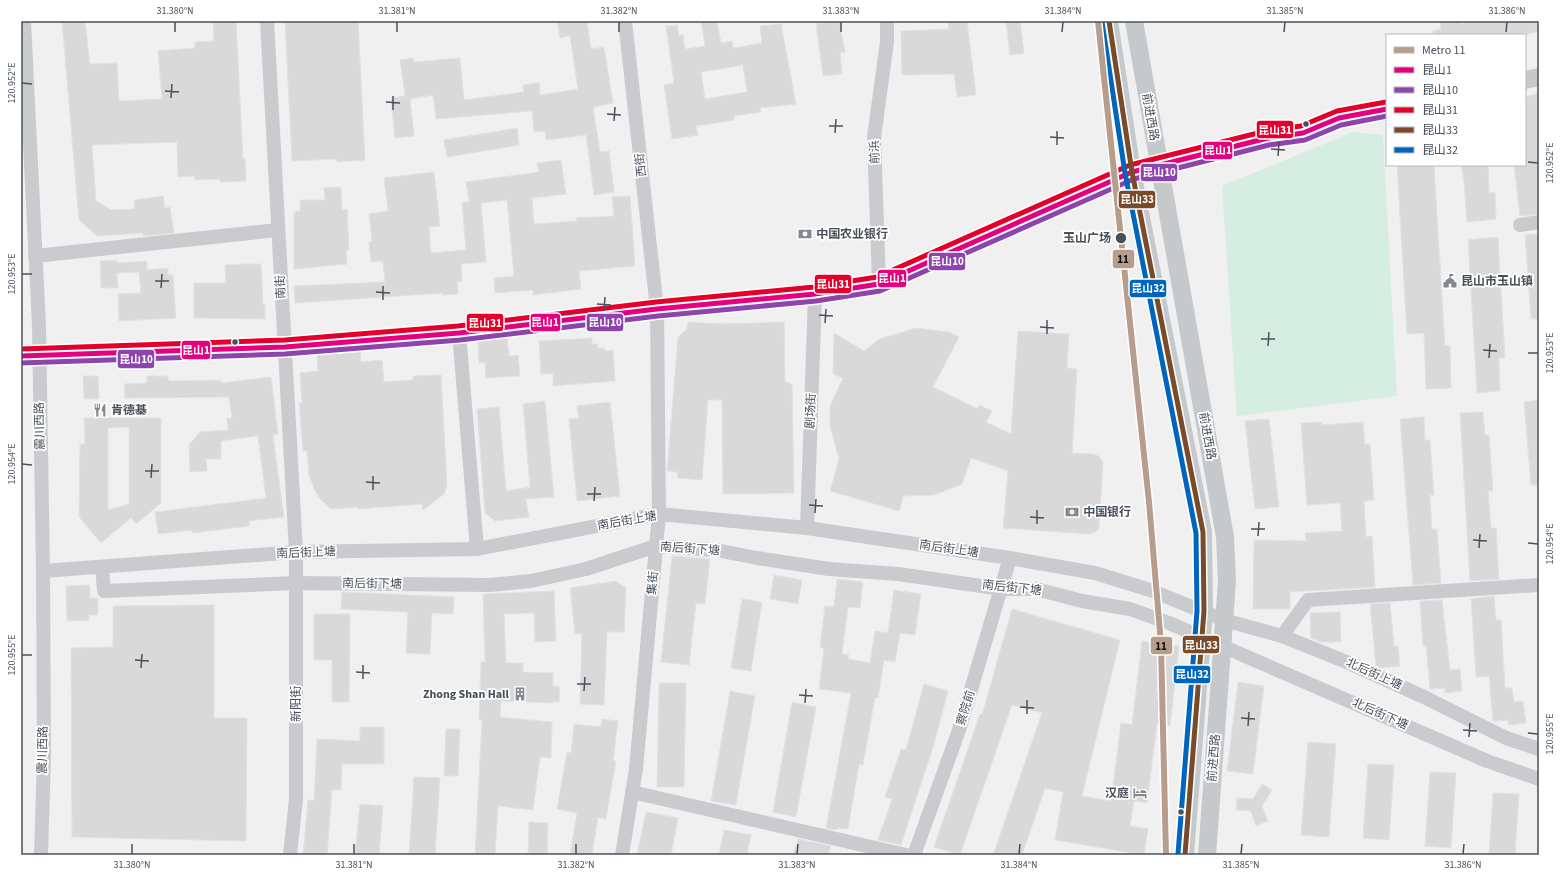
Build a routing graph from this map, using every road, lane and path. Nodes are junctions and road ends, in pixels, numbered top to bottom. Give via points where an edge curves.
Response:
1 (24, 21) edge
2 (268, 21) edge
3 (624, 21) edge
4 (887, 21) edge
5 (1109, 21) edge
6 (1134, 21) edge
7 (1539, 77) edge
8 (1526, 80) edge
9 (1386, 109) edge
10 (1158, 164) junction
11 (1132, 172) junction
12 (1539, 222) edge
13 (1520, 225) dead end
14 (278, 230) junction
15 (35, 256) junction
16 (880, 284) junction
17 (815, 294) junction
18 (657, 310) junction
19 (459, 333) junction
20 (284, 347) junction
21 (21, 356) edge
22 (39, 356) junction
23 (659, 514) junction
24 (807, 528) junction
25 (656, 546) junction
26 (477, 550) junction
27 (296, 552) junction
28 (1010, 558) junction
29 (102, 567) junction
30 (43, 572) junction
31 (296, 583) junction
32 (1539, 584) edge
33 (1002, 589) junction
34 (1204, 611) junction
35 (1224, 620) junction
36 (1202, 636) junction
37 (1282, 636) junction
38 (1222, 646) junction
39 (1539, 750) edge
40 (1539, 779) edge
41 (632, 792) junction
42 (45, 854) edge
43 (290, 855) edge
44 (622, 855) edge
45 (906, 855) edge
46 (914, 855) edge
47 (1185, 855) edge
48 (1206, 855) edge

1 - 15 street, 震川西路
2 - 14 street, 南街
3 - 18 street, 西街
4 - 16 street, 前浜 via 887,42 874,137
5 - 11 main road, 前进西路
6 - 10 main road, 前进西路
7 - 8 main road
9 - 10 main road via 1339,118 1303,133 1268,138
10 - 11 main road
10 - 35 main road, 前进西路 via 1225,536 1227,581
11 - 16 main road
11 - 34 main road, 前进西路 via 1203,532
12 - 13 street
14 - 15 street
14 - 20 street, 南街
15 - 22 street, 震川西路
16 - 17 main road
17 - 18 main road
17 - 24 street, 剧场街
18 - 19 main road
18 - 23 street, 集街
19 - 20 main road
19 - 26 street
20 - 22 main road
20 - 27 street, 南街
21 - 22 main road
22 - 30 street, 震川西路
23 - 24 street, 南后街上塘
23 - 25 street, 集街
23 - 26 street, 南后街上塘
24 - 28 street, 南后街上塘
25 - 31 street, 南后街下塘 via 586,569 531,581 490,585
25 - 33 street, 南后街下塘 via 716,550 829,569 898,574
25 - 41 street, 集街
26 - 27 street, 南后街上塘
27 - 29 street, 南后街上塘
27 - 31 street, 新阳街
28 - 33 street, 察院前
28 - 34 street, 南后街上塘 via 1095,573 1150,590
29 - 30 street, 南后街上塘
29 - 31 street, 南后街下塘 via 104,591
30 - 42 street, 震川西路
31 - 43 street, 新阳街 via 296,800
32 - 37 street via 1308,600
33 - 36 street, 南后街下塘 via 1036,589 1082,601 1130,609
33 - 46 street, 察院前 via 959,730
34 - 35 street, 北后街上塘
34 - 36 main road, 前进西路
35 - 37 street, 北后街上塘
35 - 38 main road, 前进西路
36 - 38 street, 南后街下塘
36 - 47 main road, 前进西路
37 - 39 street, 北后街上塘 via 1356,666 1506,738
38 - 40 street, 北后街下塘 via 1487,761
38 - 48 main road, 前进西路
41 - 44 street, 集街
41 - 45 street

